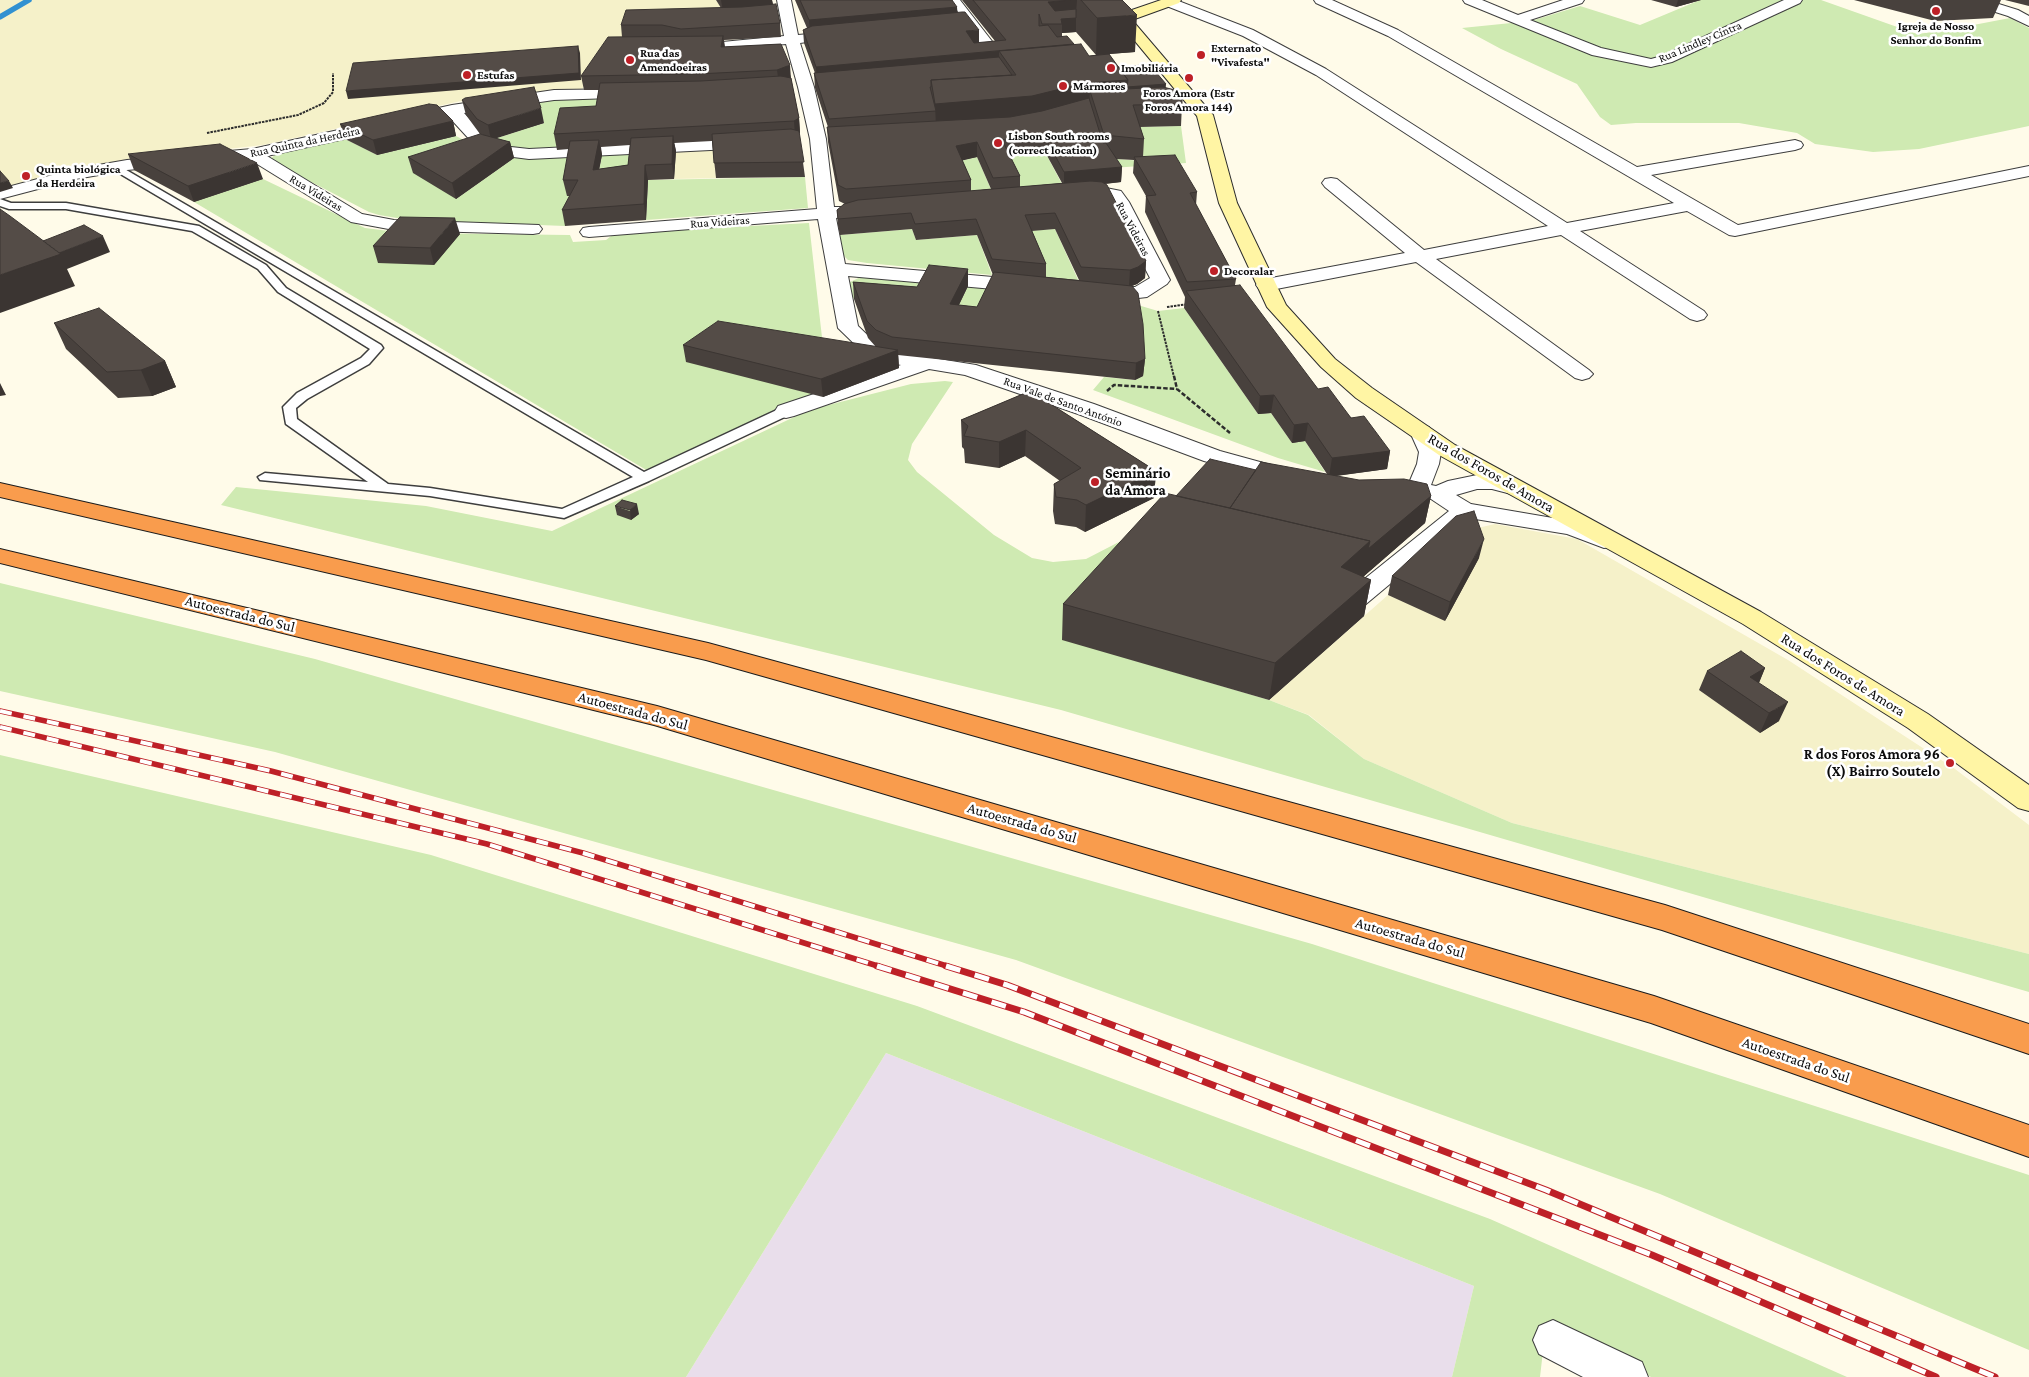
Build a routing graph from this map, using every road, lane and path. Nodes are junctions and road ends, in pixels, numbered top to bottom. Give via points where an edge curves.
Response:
1 (784, 0) edge
2 (953, 0) edge
3 (1108, 0) edge
4 (1321, 0) edge
5 (1470, 0) edge
6 (1577, 0) edge
7 (1795, 0) edge
8 (1972, 0) edge
9 (1172, 1) edge
10 (1123, 18) junction
11 (1518, 19) junction
12 (970, 21) junction
13 (2029, 22) edge
14 (950, 23) edge
15 (822, 37) edge
16 (792, 40) junction
17 (673, 46) edge
18 (993, 52) edge
19 (333, 73) dead end
20 (653, 94) edge
21 (452, 110) junction
22 (202, 134) dead end
23 (763, 142) edge
24 (1794, 145) dead end
25 (252, 154) junction
26 (116, 167) junction
27 (2029, 171) edge
28 (1635, 173) junction
29 (1331, 184) dead end
30 (0, 194) edge
31 (1052, 196) edge
32 (0, 202) edge
33 (1690, 205) junction
34 (866, 210) edge
35 (826, 213) junction
36 (533, 229) dead end
37 (1562, 229) junction
38 (589, 232) dead end
39 (1420, 256) junction
40 (836, 269) junction
41 (1266, 285) junction
42 (1043, 287) edge
43 (1082, 291) edge
44 (1195, 303) edge
45 (1167, 307) dead end
46 (1157, 308) dead end
47 (1697, 315) dead end
48 (928, 363) junction
49 (1582, 374) dead end
50 (1177, 389) junction
51 (1086, 409) junction
52 (786, 411) joint
53 (1421, 432) junction
54 (1230, 433) dead end
55 (265, 476) dead end
56 (644, 478) junction
57 (1306, 482) edge
58 (1502, 482) junction
59 (385, 488) junction
60 (0, 490) edge
61 (1429, 492) junction
62 (1374, 496) edge
63 (1464, 510) junction
64 (1629, 551) junction
65 (0, 556) edge
66 (1351, 603) edge
67 (2029, 800) edge
68 (2029, 1039) edge
69 (2029, 1141) edge
70 (1553, 1340) dead end
71 (1627, 1377) edge

1 - 16 street, Rua Vale de Santo António
2 - 12 street
3 - 10 main road, Rua dos Foros de Amora
4 - 28 street via 1393,32
5 - 11 street, Rua Lindley Cintra
6 - 11 street
7 - 11 street, Rua Lindley Cintra via 1667,59 1651,63 1597,52
8 - 13 street via 2013,13
9 - 10 main road
9 - 37 street via 1248,33 1321,72
10 - 41 main road, Rua dos Foros de Amora via 1184,101 1205,115 1228,203
12 - 14 street
12 - 18 street
15 - 16 street
16 - 17 street via 712,47
16 - 35 street, Rua Vale de Santo António via 818,139
19 - 22 path via 333,92 324,103 298,115
20 - 21 street, Rua Quinta da Herdeira via 554,95
21 - 23 street via 488,148 529,154
21 - 25 street, Rua Quinta da Herdeira
24 - 28 street
25 - 26 street, Rua Quinta da Herdeira
25 - 36 street, Rua Videiras via 357,218 394,225
26 - 30 street, Rua Quinta da Herdeira
26 - 56 lane
27 - 33 street via 1735,231
28 - 33 street
29 - 39 street
31 - 43 street, Rua Videiras via 1101,192 1115,195 1160,280 1140,293
32 - 59 lane via 8,206 66,206 196,228 262,267 282,290 377,348 365,361 288,407 291,421
33 - 37 street
34 - 35 street, Rua Videiras
35 - 38 street, Rua Videiras
35 - 40 street, Rua Vale de Santo António
37 - 39 street
37 - 47 street
39 - 41 street
39 - 49 street
40 - 42 street
40 - 48 street, Rua Vale de Santo António via 848,328 877,355
41 - 53 main road, Rua dos Foros de Amora via 1277,308 1328,363 1364,393
44 - 45 path
46 - 50 path
48 - 51 street, Rua Vale de Santo António via 970,369
48 - 52 street
50 - 51 path via 1114,385
50 - 54 path
51 - 57 street, Rua Vale de Santo António via 1212,456
52 - 56 lane
53 - 58 main road, Rua dos Foros de Amora
53 - 61 street via 1430,452
55 - 59 lane
56 - 59 lane via 564,514 430,492
58 - 61 street via 1477,482
58 - 63 street via 1489,498
58 - 64 main road, Rua dos Foros de Amora
60 - 68 highway via 708,652 1665,918
61 - 62 street
61 - 63 street
63 - 64 street via 1573,528
63 - 66 street
64 - 67 main road, Rua dos Foros de Amora via 1752,618 1834,668 1918,721
65 - 69 highway, Autoestrada do Sul via 657,716 1654,1010
70 - 71 street

